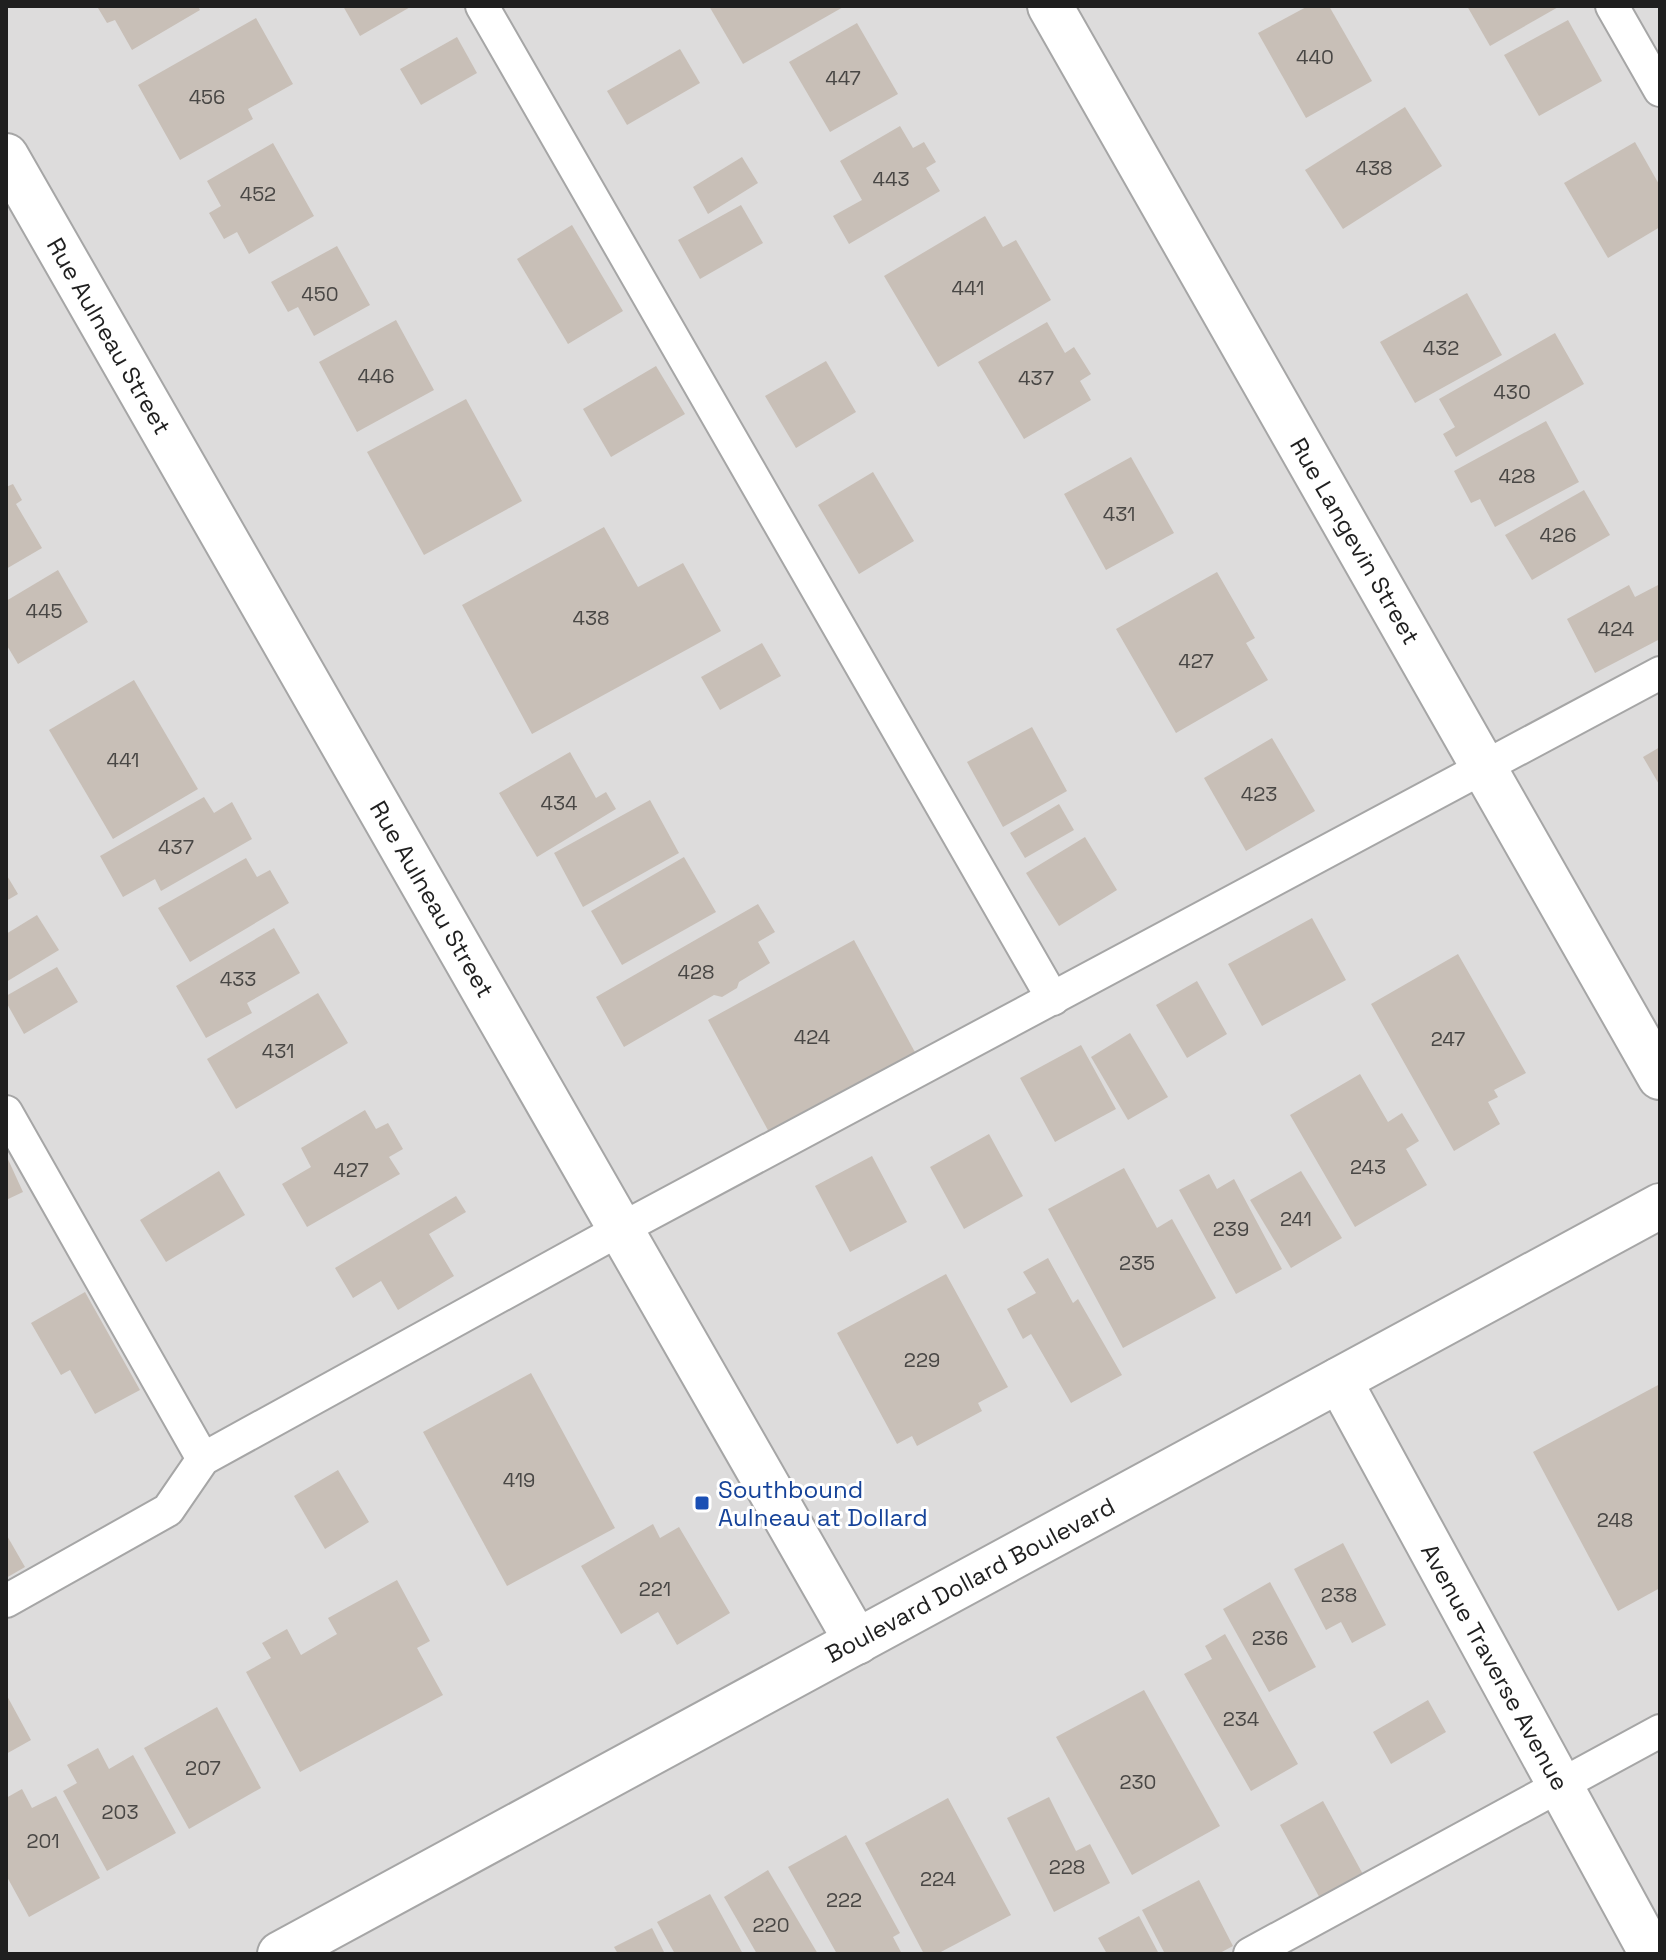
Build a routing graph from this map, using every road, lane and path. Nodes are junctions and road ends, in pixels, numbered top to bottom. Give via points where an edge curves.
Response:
1 (482, 6) edge
2 (1050, 6) edge
3 (1612, 6) edge
4 (1660, 90) edge
5 (6, 156) edge
6 (1660, 673) edge
7 (1484, 768) junction
8 (1053, 999) junction
9 (1660, 1077) edge
10 (6, 1112) edge
11 (1660, 1206) edge
12 (621, 1229) junction
13 (1339, 1380) junction
14 (203, 1459) junction
15 (6, 1601) edge
16 (857, 1642) junction
17 (1660, 1731) edge
18 (1559, 1786) junction
19 (280, 1954) edge
20 (1250, 1954) edge
21 (1652, 1954) edge

1 - 8 lane
2 - 7 street, Rue Langevin Street
3 - 4 lane
5 - 12 street, Rue Aulneau Street
6 - 7 lane
7 - 8 lane
7 - 9 street, Rue Langevin Street
8 - 12 lane
10 - 14 lane
11 - 13 street, Boulevard Dollard Boulevard
12 - 14 lane
12 - 16 street, Rue Aulneau Street
13 - 16 street, Boulevard Dollard Boulevard
13 - 18 street, Avenue Traverse Avenue
14 - 15 lane via 168,1510
16 - 19 street, Boulevard Dollard Boulevard
17 - 18 lane
18 - 20 lane
18 - 21 street, Avenue Traverse Avenue

